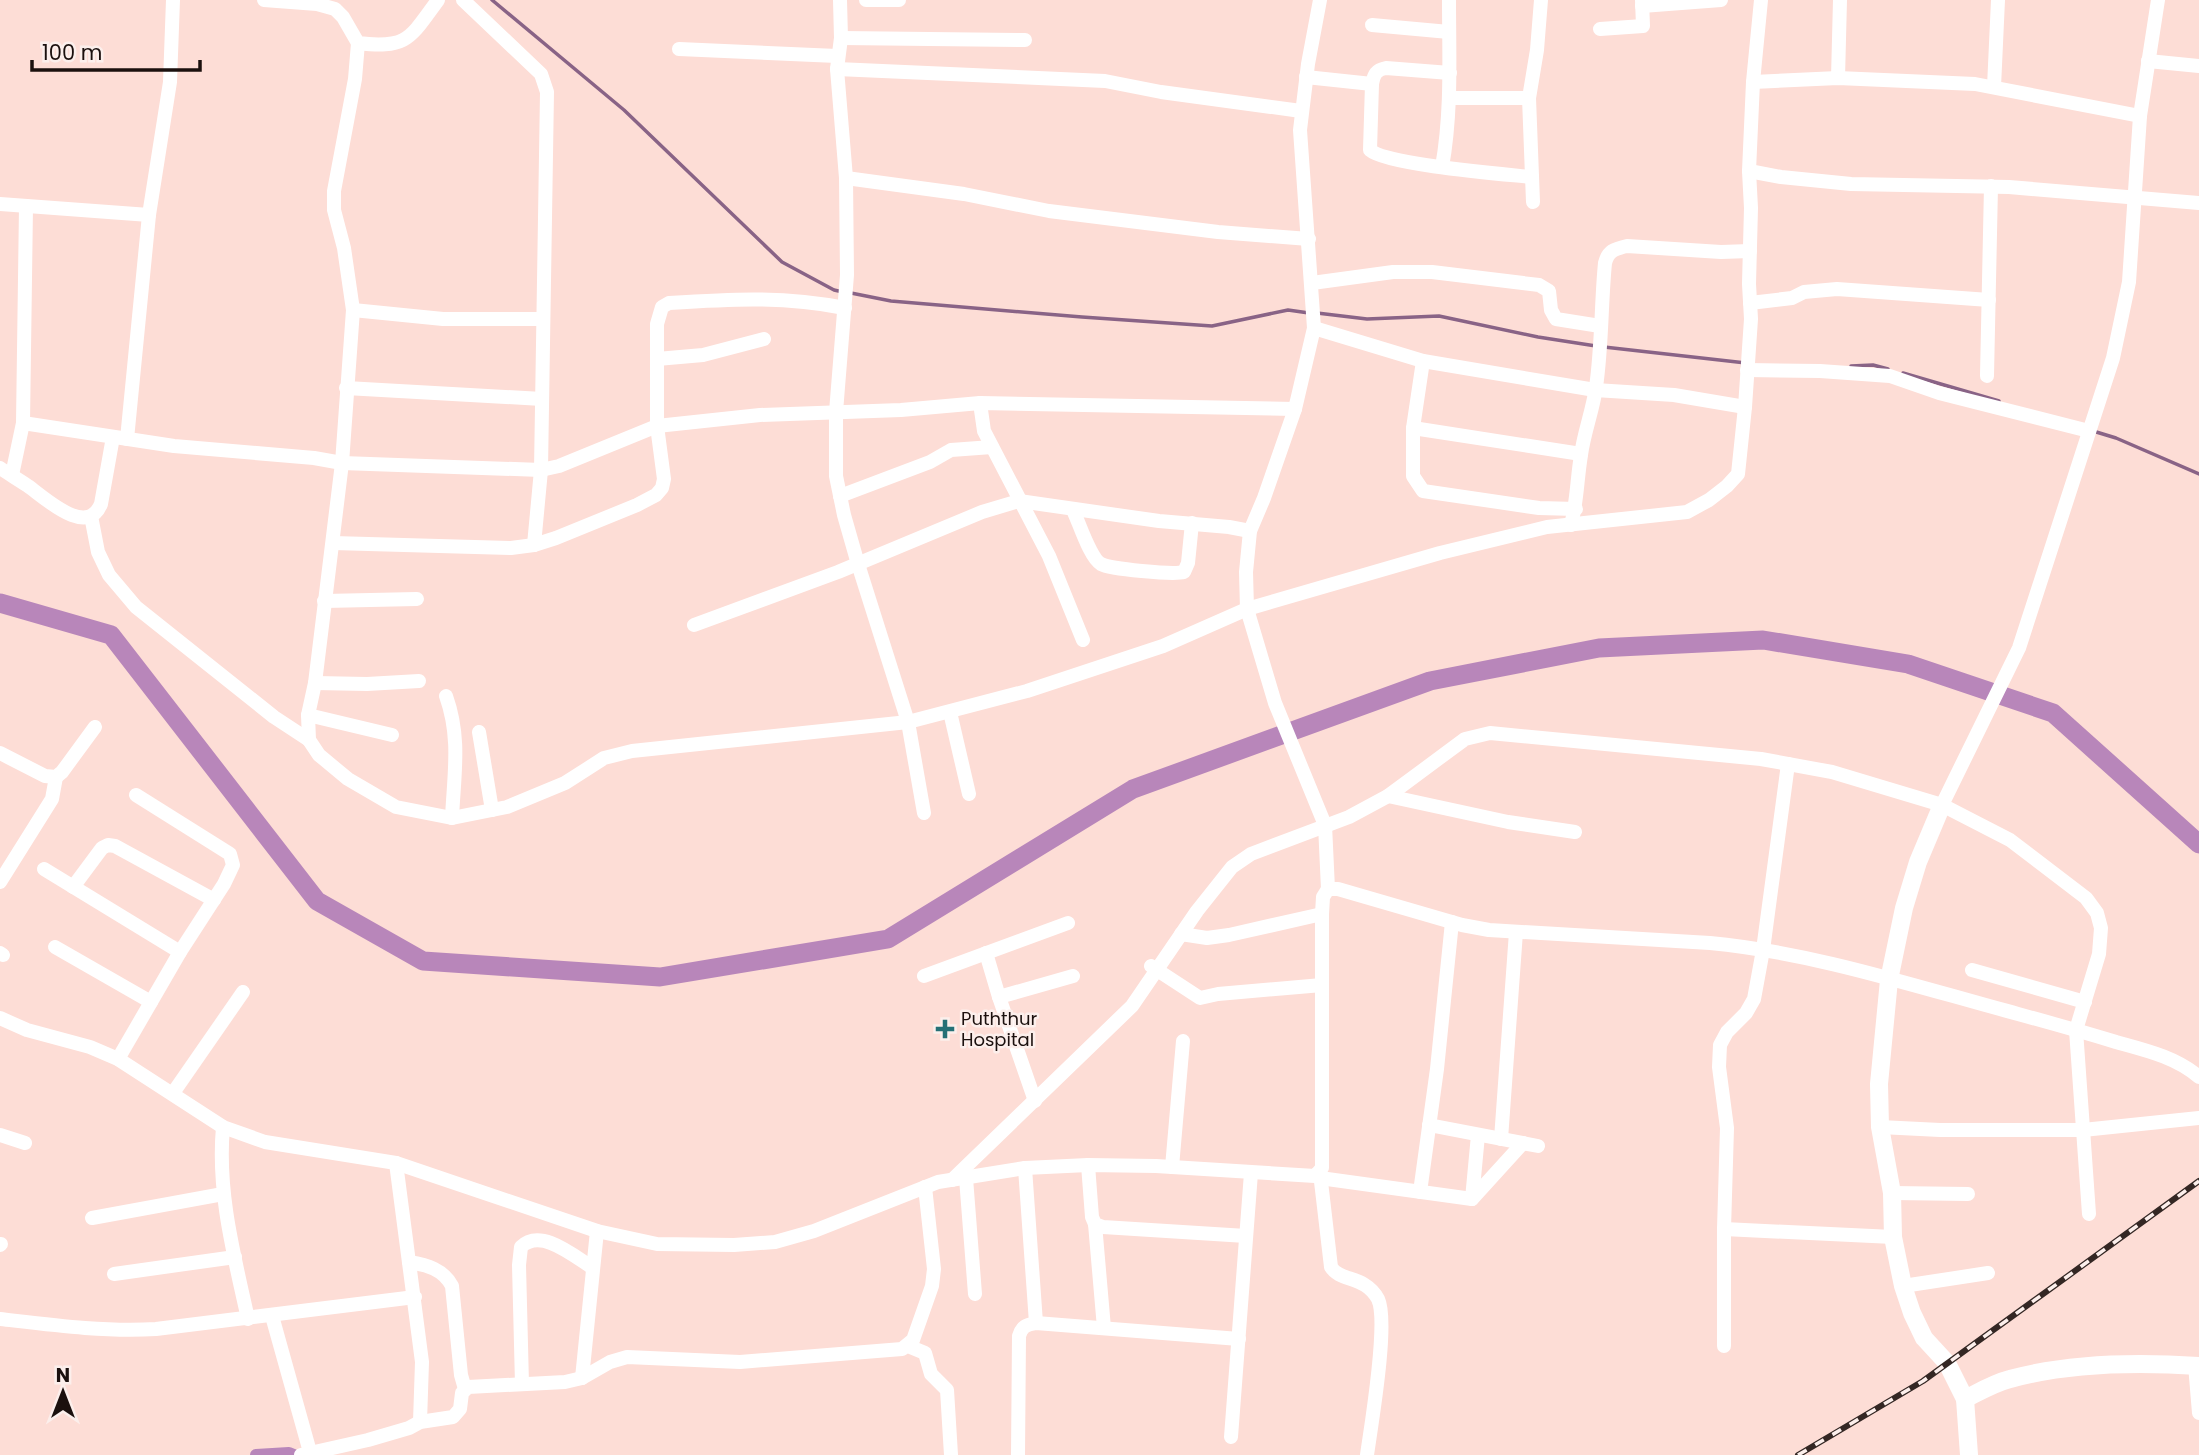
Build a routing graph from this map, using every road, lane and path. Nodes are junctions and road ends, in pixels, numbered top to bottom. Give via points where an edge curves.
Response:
1 (173, 0) edge
2 (264, 0) edge
3 (438, 0) edge
4 (463, 0) edge
5 (840, 0) edge
6 (866, 0) edge
7 (899, 0) edge
8 (1320, 0) edge
9 (1449, 0) edge
10 (1541, 0) edge
11 (1721, 0) edge
12 (1761, 0) edge
13 (1840, 0) edge
14 (1998, 0) edge
15 (2158, 0) edge
16 (1642, 3) edge
17 (1372, 24) dead end
18 (1600, 29) dead end
19 (1449, 32) junction
20 (841, 38) junction
21 (1026, 40) dead end
22 (358, 43) junction
23 (679, 49) dead end
24 (2148, 61) junction
25 (837, 63) junction
26 (2199, 66) edge
27 (1450, 73) junction
28 (1306, 77) junction
29 (1838, 78) junction
30 (1753, 82) junction
31 (1372, 84) junction
32 (1994, 87) junction
33 (1450, 98) junction
34 (1530, 98) junction
35 (1301, 111) junction
36 (2140, 116) junction
37 (1443, 167) junction
38 (1749, 171) junction
39 (1532, 177) junction
40 (846, 178) junction
41 (1991, 186) junction
42 (2135, 199) junction
43 (1533, 202) dead end
44 (2199, 203) edge
45 (0, 204) edge
46 (26, 206) junction
47 (149, 215) junction
48 (1309, 239) junction
49 (1750, 251) junction
50 (1313, 287) junction
51 (1989, 300) junction
52 (1750, 303) junction
53 (845, 305) junction
54 (353, 310) junction
55 (543, 319) junction
56 (1314, 324) junction
57 (1600, 329) junction
58 (764, 339) dead end
59 (657, 359) junction
60 (1423, 361) junction
61 (1747, 373) junction
62 (1987, 376) dead end
63 (346, 388) junction
64 (1595, 390) junction
65 (542, 400) junction
66 (980, 403) junction
67 (1745, 407) junction
68 (1295, 410) junction
69 (836, 412) junction
70 (23, 423) junction
71 (657, 426) junction
72 (1413, 428) junction
73 (2087, 437) junction
74 (120, 438) junction
75 (992, 447) junction
76 (1581, 454) junction
77 (342, 463) junction
78 (541, 470) junction
79 (6, 472) edge
80 (840, 496) junction
81 (1019, 501) junction
82 (1576, 509) junction
83 (1073, 510) junction
84 (91, 516) junction
85 (1192, 523) junction
86 (1572, 525) junction
87 (1250, 531) junction
88 (333, 543) junction
89 (534, 545) junction
90 (858, 564) junction
91 (417, 599) dead end
92 (324, 601) junction
93 (1247, 609) junction
94 (694, 625) dead end
95 (1083, 640) dead end
96 (419, 681) dead end
97 (315, 683) junction
98 (446, 696) dead end
99 (950, 712) junction
100 (309, 715) junction
101 (908, 722) junction
102 (95, 727) dead end
103 (479, 732) dead end
104 (392, 735) dead end
105 (309, 740) junction
106 (0, 753) edge
107 (1788, 764) junction
108 (55, 777) junction
109 (969, 794) dead end
110 (136, 795) dead end
111 (1388, 796) junction
112 (1941, 805) junction
113 (492, 810) junction
114 (924, 813) dead end
115 (452, 817) junction
116 (1325, 825) junction
117 (1575, 832) dead end
118 (44, 869) dead end
119 (0, 882) edge
120 (73, 887) junction
121 (1328, 889) junction
122 (214, 900) junction
123 (1322, 914) junction
124 (1452, 922) junction
125 (1068, 923) dead end
126 (1517, 932) junction
127 (1181, 934) junction
128 (55, 947) dead end
129 (1763, 950) junction
130 (180, 952) junction
131 (986, 953) junction
132 (1154, 968) junction
133 (1972, 970) dead end
134 (924, 976) dead end
135 (1073, 976) dead end
136 (1889, 980) junction
137 (1322, 985) junction
138 (243, 992) dead end
139 (999, 997) junction
140 (151, 1002) junction
141 (2085, 1002) junction
142 (0, 1018) edge
143 (2076, 1030) junction
144 (1182, 1041) dead end
145 (118, 1059) junction
146 (2199, 1077) edge
147 (173, 1093) junction
148 (1035, 1101) junction
149 (2199, 1118) edge
150 (1429, 1125) junction
151 (223, 1126) junction
152 (1880, 1128) junction
153 (2083, 1130) junction
154 (0, 1135) edge
155 (1478, 1135) junction
156 (1502, 1139) junction
157 (25, 1143) dead end
158 (1523, 1143) junction
159 (1538, 1146) dead end
160 (396, 1163) junction
161 (1088, 1165) junction
162 (1172, 1167) junction
163 (1025, 1168) junction
164 (1251, 1173) junction
165 (1320, 1176) junction
166 (959, 1179) junction
167 (925, 1187) junction
168 (1420, 1192) junction
169 (1892, 1193) junction
170 (223, 1194) junction
171 (1968, 1194) dead end
172 (1472, 1199) junction
173 (2089, 1214) dead end
174 (92, 1218) dead end
175 (1095, 1224) junction
176 (1724, 1229) junction
177 (597, 1231) junction
178 (1246, 1236) junction
179 (1893, 1237) junction
180 (235, 1256) junction
181 (409, 1262) junction
182 (593, 1268) junction
183 (1988, 1273) dead end
184 (114, 1274) dead end
185 (1903, 1286) junction
186 (975, 1294) dead end
187 (415, 1297) junction
188 (272, 1315) junction
189 (248, 1319) junction
190 (0, 1320) edge
191 (1036, 1323) junction
192 (1104, 1328) junction
193 (1239, 1339) junction
194 (908, 1346) junction
195 (1724, 1346) dead end
196 (2197, 1365) edge
197 (582, 1378) junction
198 (522, 1384) junction
199 (465, 1389) junction
200 (1965, 1399) junction
201 (2199, 1413) edge
202 (420, 1422) junction
203 (1231, 1437) dead end
204 (304, 1454) edge
205 (951, 1455) edge
206 (1018, 1455) edge
207 (1367, 1455) edge
208 (1969, 1455) edge

1 - 47 street via 170,82
2 - 22 street via 335,9
3 - 22 street via 399,44
4 - 55 street via 545,82
5 - 20 street
6 - 7 street
8 - 28 street
9 - 19 street
10 - 34 street
11 - 16 street
12 - 30 street
13 - 29 street
14 - 32 street
15 - 24 street
16 - 18 street via 1643,26
17 - 19 street
19 - 27 street
20 - 21 street
20 - 25 street
22 - 54 street via 334,191
23 - 25 street
24 - 26 street
24 - 36 street
25 - 35 street via 1105,81
25 - 40 street
27 - 31 street via 1386,68 1374,74
27 - 33 street
28 - 31 street
28 - 35 street
29 - 30 street
29 - 32 street
30 - 38 street
31 - 37 street via 1370,150
32 - 36 street
33 - 34 street
33 - 37 street
34 - 39 street
35 - 48 street
36 - 42 street
37 - 39 street
38 - 41 street via 1851,184
38 - 49 street
39 - 43 street
40 - 48 street via 1049,211
40 - 53 street
41 - 42 street
41 - 51 street
42 - 44 street
42 - 73 street via 2129,282 2113,358
45 - 46 street
46 - 47 street
46 - 70 street
47 - 74 street
48 - 50 street
49 - 52 street
49 - 57 street via 1615,248 1605,263
50 - 56 street
50 - 57 street via 1393,272 1539,285 1549,290 1556,319
51 - 52 street via 1837,289
51 - 62 street
52 - 61 street
53 - 59 street via 766,298 669,303 658,315
53 - 69 street
54 - 55 street via 443,318
54 - 63 street
55 - 65 street
56 - 60 street
56 - 68 street
57 - 64 street
58 - 59 street via 702,355
59 - 71 street
60 - 64 street
60 - 72 street
61 - 67 street
61 - 73 street via 1820,370 1890,376
63 - 65 street
63 - 77 street
64 - 67 street via 1674,395
64 - 76 street
65 - 78 street
66 - 68 street
66 - 69 street
66 - 75 street via 984,431
67 - 86 street via 1738,474 1709,500 1687,512
68 - 87 street
69 - 71 street
69 - 80 street
70 - 74 street
70 - 79 street
71 - 78 street
71 - 89 street via 664,479 656,495
72 - 76 street
72 - 82 street via 1413,476 1423,491
73 - 112 street via 2018,648
74 - 77 street
74 - 84 street via 99,510
75 - 80 street via 951,450
75 - 81 street
76 - 82 street
77 - 78 street
77 - 88 street
78 - 89 street
79 - 84 street via 61,510 73,516
80 - 90 street
81 - 83 street
81 - 90 street
81 - 95 street via 1049,556
82 - 86 street
83 - 85 street
83 - 85 street via 1095,558 1113,567 1184,572
84 - 105 street via 98,552 109,575 136,607
85 - 87 street
86 - 93 street via 1440,553
87 - 93 street
88 - 89 street
88 - 92 street
90 - 94 street
90 - 101 street
91 - 92 street
92 - 97 street
93 - 99 street via 1163,646
93 - 116 street via 1275,704
96 - 97 street
97 - 100 street
98 - 115 street via 456,737
99 - 101 street
99 - 109 street
100 - 104 street
100 - 105 street
101 - 113 street via 632,751 604,758 565,783
101 - 114 street
102 - 108 street
103 - 113 street
105 - 115 street via 319,755 348,779 396,807
106 - 108 street
107 - 111 street via 1490,733 1465,739
107 - 112 street via 1832,772
107 - 129 street
108 - 119 street via 52,799
110 - 122 street via 230,854 230,874
111 - 116 street
111 - 117 street
112 - 136 main road via 1904,908
112 - 141 street via 2010,840 2086,898 2097,913 2099,954
113 - 115 street
116 - 121 street
116 - 127 street via 1251,854 1232,867
118 - 120 street
120 - 122 street via 108,845
120 - 130 street
121 - 123 street
121 - 124 street via 1338,888
122 - 130 street
123 - 127 street via 1208,938
123 - 137 street
124 - 126 street
124 - 150 street
125 - 131 street
126 - 129 street
126 - 156 street
127 - 132 street
128 - 140 street
129 - 136 street
129 - 176 street via 1754,999 1720,1045 1727,1128
130 - 140 street
131 - 134 street
131 - 139 street
132 - 137 street via 1200,998
132 - 148 street via 1132,1006
133 - 141 street
135 - 139 street
136 - 143 street
136 - 152 main road via 1879,1084
137 - 165 street
138 - 147 street
139 - 148 street
140 - 145 street
141 - 143 street
142 - 145 street
143 - 146 street via 2157,1054
143 - 153 street
144 - 162 street
145 - 147 street
147 - 151 street
148 - 166 street
149 - 153 street
150 - 155 street
150 - 168 street
151 - 160 street via 265,1142
151 - 170 street
152 - 153 street
152 - 169 main road
153 - 173 street
154 - 157 street
155 - 156 street
155 - 172 street
156 - 158 street
158 - 159 street
158 - 172 street
160 - 177 street
160 - 181 street
161 - 162 street
161 - 163 street
161 - 175 street
162 - 164 street
163 - 166 street
163 - 191 street
164 - 165 street
164 - 178 street
165 - 168 street
165 - 207 street via 1331,1267 1339,1276 1362,1282 1381,1308
166 - 167 street
166 - 186 street
167 - 177 street via 814,1231 775,1241 657,1244
167 - 194 street via 934,1269 925,1309
168 - 172 street
169 - 171 street
169 - 179 main road
170 - 174 street
170 - 180 street
175 - 178 street
175 - 192 street
176 - 179 street
176 - 195 street
177 - 182 street
178 - 193 street
179 - 185 main road
180 - 184 street
180 - 189 street
181 - 187 street
181 - 199 street via 438,1270 452,1286
182 - 197 street
182 - 198 street via 553,1243 532,1240 521,1247
183 - 185 street
185 - 200 main road via 1924,1338 1947,1363
187 - 188 street
187 - 202 street via 422,1362
188 - 189 street
188 - 204 street
189 - 190 street via 128,1331
191 - 192 street
191 - 206 street via 1021,1329 1019,1336
192 - 193 street
193 - 203 street
194 - 197 street via 740,1362 627,1357
194 - 205 street via 925,1353 934,1378 947,1390
196 - 200 main road via 2078,1367 2008,1379
196 - 201 street
197 - 198 street
198 - 199 street
199 - 202 street via 456,1416
200 - 208 main road
202 - 204 street via 368,1440

